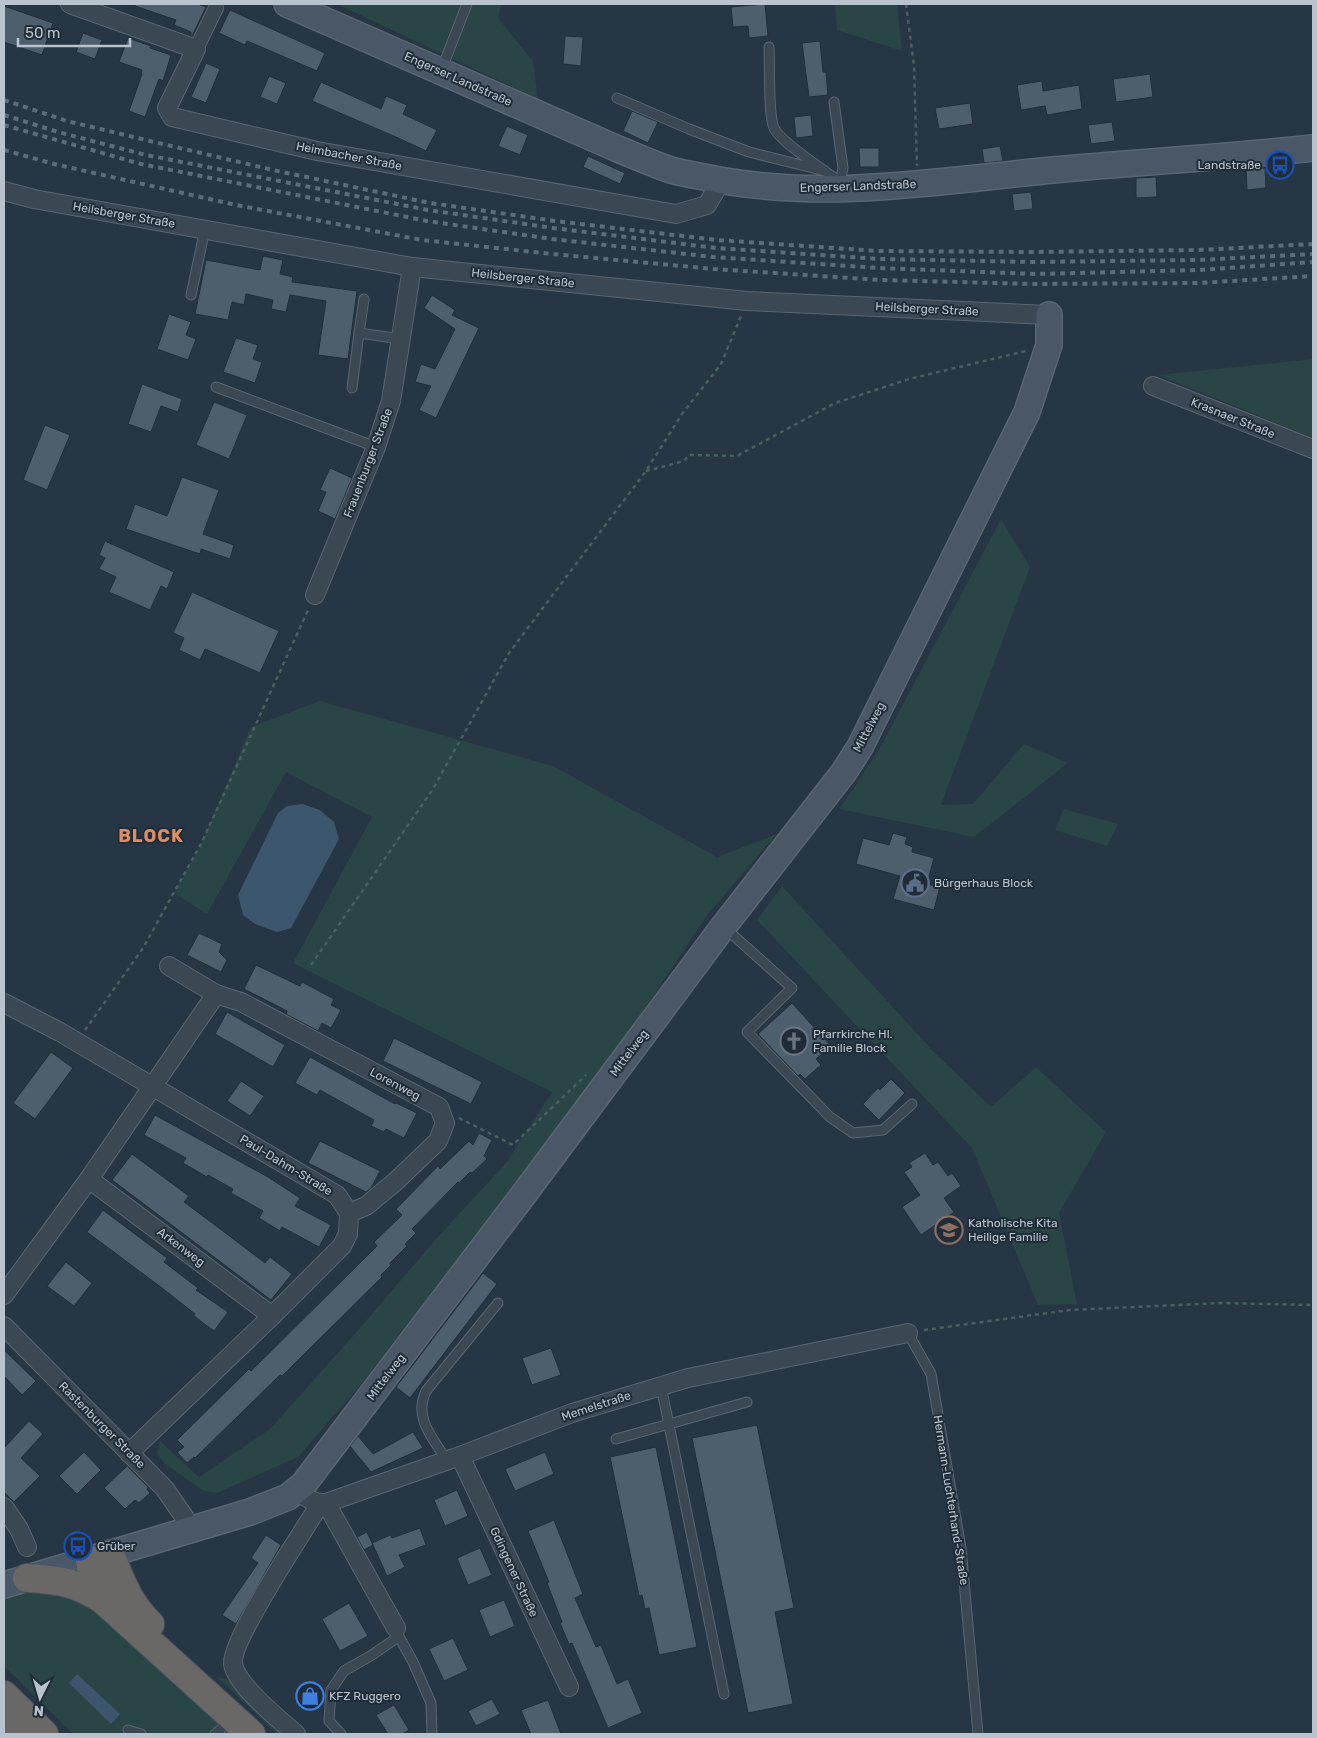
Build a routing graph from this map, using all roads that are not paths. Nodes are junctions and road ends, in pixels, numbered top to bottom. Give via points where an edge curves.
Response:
1 (70, 4) edge
2 (287, 4) edge
3 (467, 4) edge
4 (216, 8) dead end
5 (769, 47) dead end
6 (196, 49) junction
7 (441, 71) junction
8 (617, 98) dead end
9 (834, 102) dead end
10 (1313, 148) edge
11 (825, 171) junction
12 (721, 181) junction
13 (844, 185) junction
14 (4, 190) edge
15 (205, 230) junction
16 (412, 267) junction
17 (191, 295) dead end
18 (364, 299) dead end
19 (1049, 315) joint
20 (359, 333) junction
21 (401, 339) junction
22 (1153, 386) dead end
23 (216, 387) dead end
24 (352, 388) dead end
25 (376, 448) junction
26 (1313, 450) edge
27 (315, 595) road end
28 (724, 927) junction
29 (170, 966) dead end
30 (216, 994) junction
31 (4, 1003) edge
32 (153, 1086) junction
33 (912, 1104) dead end
34 (89, 1179) junction
35 (349, 1213) junction
36 (4, 1295) edge
37 (498, 1303) dead end
38 (272, 1316) junction
39 (4, 1326) edge
40 (908, 1333) joint
41 (661, 1386) junction
42 (747, 1402) dead end
43 (669, 1424) junction
44 (616, 1439) dead end
45 (129, 1452) junction
46 (454, 1458) junction
47 (297, 1490) junction
48 (323, 1503) junction
49 (4, 1507) edge
50 (193, 1530) junction
51 (27, 1546) dead end
52 (100, 1556) junction
53 (16, 1581) edge
54 (102, 1599) junction
55 (397, 1632) junction
56 (568, 1687) dead end
57 (724, 1694) dead end
58 (4, 1695) edge
59 (4, 1723) edge
60 (233, 1729) edge
61 (128, 1730) dead end
62 (16, 1734) edge
63 (44, 1734) edge
64 (141, 1734) edge
65 (268, 1734) edge
66 (296, 1734) edge
67 (341, 1734) edge
68 (432, 1734) edge
69 (978, 1734) edge

1 - 6 street
2 - 7 main road, Engerser Landstraße
3 - 7 lane
4 - 6 street
5 - 11 lane via 774,127 783,139
6 - 12 street, Heimbacher Straße via 167,108 172,117 317,151 676,214 707,205
7 - 12 main road, Engerser Landstraße via 671,170
8 - 11 lane via 749,152
9 - 13 lane
10 - 13 main road, Engerser Landstraße via 917,185
11 - 13 lane
12 - 13 main road, Engerser Landstraße via 771,188 827,190
14 - 15 street, Heilsberger Straße
15 - 16 street, Heilsberger Straße
15 - 17 lane
16 - 19 street, Heilsberger Straße via 747,301
16 - 21 street, Frauenburger Straße
18 - 20 lane
19 - 28 main road, Mittelweg via 1049,345 1028,412 860,747
20 - 21 lane
20 - 24 lane
21 - 25 street, Frauenburger Straße via 391,401
22 - 26 street, Krasnaer Straße
23 - 25 lane
25 - 27 street, Frauenburger Straße
28 - 33 lane via 792,988 747,1032 830,1117 853,1133 883,1130
28 - 47 main road, Mittelweg via 355,1418
29 - 30 street, Lorenweg
30 - 32 street
30 - 35 street, Lorenweg via 241,1002 439,1108 445,1123 438,1141 366,1206
31 - 32 street, Paul-Dahm-Straße
32 - 34 street
32 - 35 street, Paul-Dahm-Straße via 337,1196
34 - 36 street
34 - 38 street, Arkenweg
35 - 38 street via 348,1234 342,1246
37 - 46 lane via 422,1400 425,1425
38 - 45 street
39 - 45 street, Rastenburger Straße
40 - 41 street, Memelstraße
40 - 69 lane, Hermann-Luchterhand-Straße via 931,1374 961,1548
41 - 43 lane
41 - 46 street, Memelstraße via 572,1413
42 - 43 lane
43 - 44 lane
43 - 57 lane
45 - 50 street, Rastenburger Straße via 165,1489
46 - 48 street, Memelstraße
46 - 56 street, Gdingener Straße
47 - 48 street
47 - 50 main road, Mittelweg via 288,1497 250,1512
48 - 55 street
48 - 66 street via 246,1626 233,1663 237,1676 248,1690
49 - 51 street via 20,1529
50 - 52 main road, Mittelweg
52 - 53 main road, Mittelweg
52 - 54 highway via 94,1583
52 - 65 highway via 141,1616
53 - 54 highway via 53,1580 74,1584
54 - 60 highway
55 - 67 lane via 344,1671 331,1690 329,1721
55 - 68 lane via 431,1704
58 - 63 highway
59 - 62 highway
61 - 64 lane

